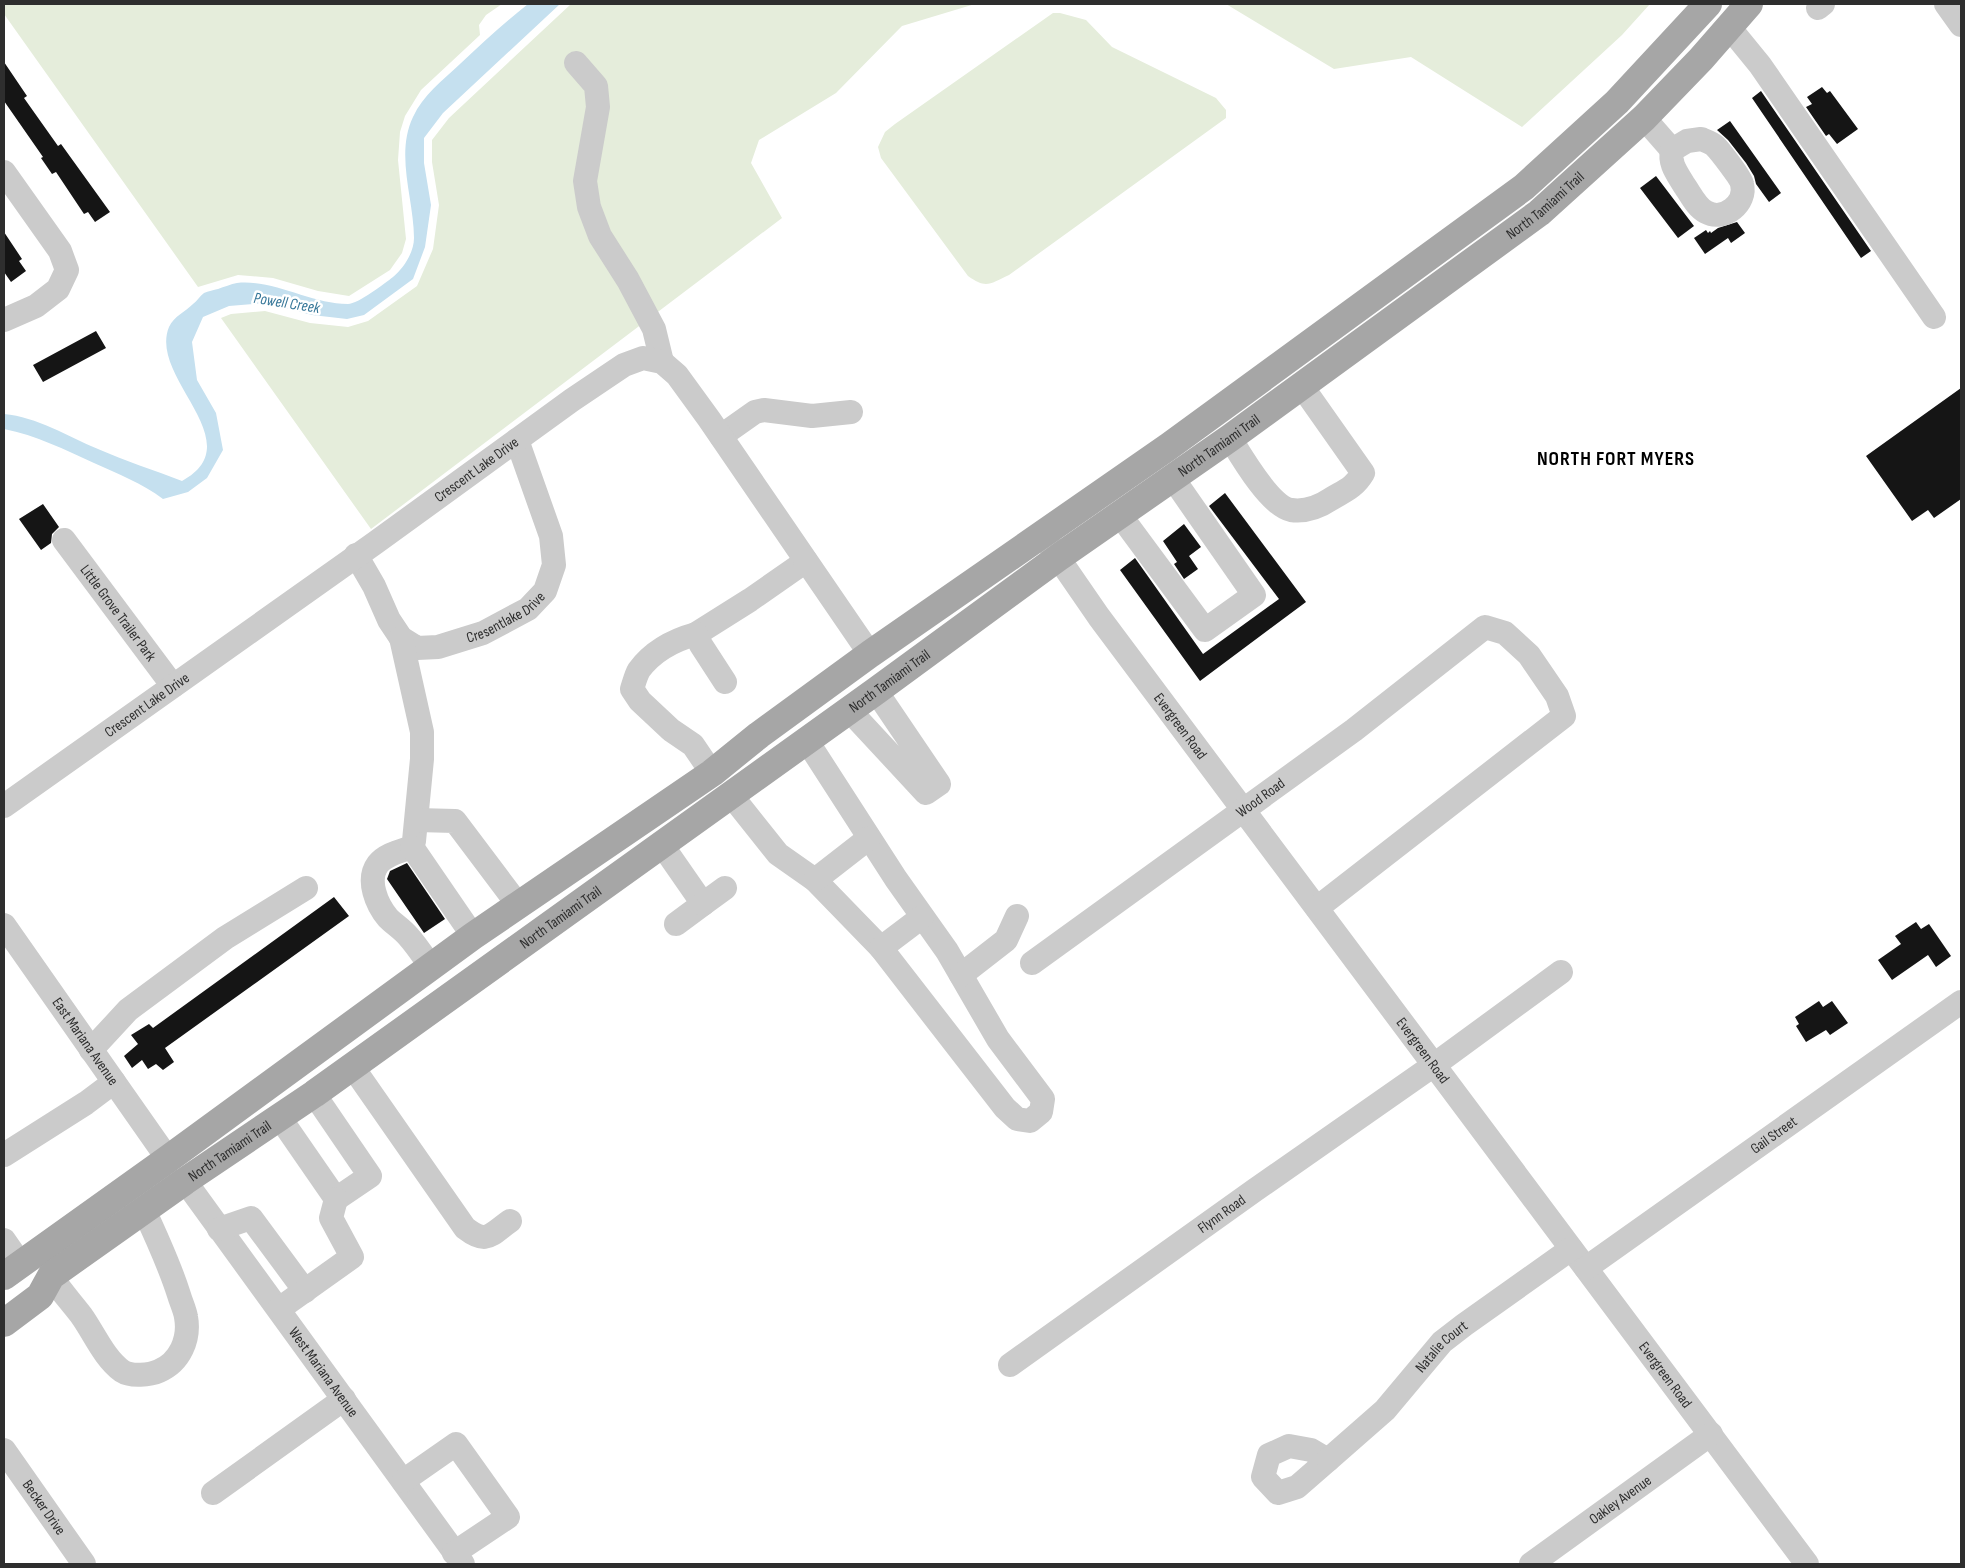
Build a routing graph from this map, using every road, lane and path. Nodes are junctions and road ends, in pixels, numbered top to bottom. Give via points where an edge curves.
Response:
1 (1708, 4) edge
2 (1749, 4) edge
3 (1946, 4) edge
4 (1961, 25) edge
5 (1730, 27) junction
6 (576, 63) dead end
7 (1644, 118) junction
8 (1672, 150) dead end
9 (4, 172) edge
10 (1524, 187) junction
11 (1450, 242) junction
12 (1478, 256) junction
13 (1407, 308) junction
14 (1934, 317) dead end
15 (4, 320) edge
16 (662, 362) junction
17 (1301, 385) junction
18 (851, 412) dead end
19 (721, 436) junction
20 (1230, 438) junction
21 (517, 440) junction
22 (1172, 477) junction
23 (1120, 515) junction
24 (1042, 535) junction
25 (64, 540) dead end
26 (356, 556) junction
27 (1059, 557) junction
28 (806, 561) junction
29 (696, 634) junction
30 (401, 638) junction
31 (870, 654) junction
32 (725, 682) dead end
33 (172, 686) junction
34 (876, 691) junction
35 (850, 710) junction
36 (807, 740) junction
37 (712, 772) junction
38 (731, 795) junction
39 (4, 806) edge
40 (1244, 810) junction
41 (645, 817) junction
42 (416, 820) junction
43 (870, 838) junction
44 (662, 845) junction
45 (412, 847) junction
46 (568, 872) junction
47 (815, 880) junction
48 (306, 888) dead end
49 (725, 888) dead end
50 (598, 891) junction
51 (703, 904) junction
52 (519, 906) junction
53 (1318, 908) junction
54 (1018, 916) dead end
55 (922, 917) junction
56 (676, 924) dead end
57 (4, 926) edge
58 (473, 936) junction
59 (518, 948) junction
60 (881, 948) junction
61 (1032, 964) dead end
62 (431, 967) junction
63 (1561, 972) dead end
64 (961, 975) junction
65 (1961, 1002) edge
66 (998, 1039) junction
67 (91, 1050) junction
68 (969, 1060) junction
69 (1434, 1065) junction
70 (352, 1066) junction
71 (114, 1082) junction
72 (314, 1094) junction
73 (237, 1109) junction
74 (280, 1118) junction
75 (4, 1155) edge
76 (168, 1159) junction
77 (185, 1181) junction
78 (336, 1199) junction
79 (144, 1210) junction
80 (510, 1221) dead end
81 (219, 1229) junction
82 (4, 1240) edge
83 (98, 1243) junction
84 (1571, 1249) junction
85 (280, 1258) junction
86 (1586, 1268) junction
87 (12, 1270) edge
88 (51, 1276) junction
89 (254, 1276) junction
90 (305, 1291) junction
91 (279, 1309) junction
92 (4, 1323) edge
93 (1010, 1365) dead end
94 (344, 1399) junction
95 (1711, 1434) junction
96 (4, 1450) edge
97 (1328, 1460) dead end
98 (403, 1481) junction
99 (213, 1493) dead end
100 (458, 1559) edge
101 (84, 1564) edge
102 (1531, 1564) edge
103 (1807, 1564) edge

1 - 10 main road, North Tamiami Trail via 1617,102
2 - 5 main road, North Tamiami Trail
3 - 4 street
5 - 7 main road, North Tamiami Trail
5 - 14 street via 1760,65
6 - 16 street via 596,86 598,107 586,181 589,207 600,236 654,328
7 - 8 street
7 - 12 main road, North Tamiami Trail via 1539,213
9 - 15 street via 60,251 67,270 58,289 36,306
10 - 11 main road, North Tamiami Trail
10 - 12 main road via 1508,212 1482,234 1477,245
11 - 13 main road via 1450,257 1443,271
11 - 24 main road, North Tamiami Trail via 1168,448
12 - 13 main road, North Tamiami Trail
13 - 17 main road, North Tamiami Trail
16 - 19 street via 677,375
16 - 21 street, Crescent Lake Drive via 643,358 624,365
17 - 20 main road, North Tamiami Trail
17 - 20 street via 1363,474 1357,484 1320,506 1289,510 1257,480
18 - 19 street via 812,416 764,410 755,412
19 - 28 street
20 - 22 main road, North Tamiami Trail
21 - 26 street, Crescent Lake Drive
21 - 30 street, Cresentlake Drive via 551,536 554,565 545,591 528,609 483,633 438,647 417,648
22 - 23 main road, North Tamiami Trail
22 - 23 street via 1254,594 1205,630
23 - 27 main road, North Tamiami Trail
24 - 27 street, Evergreen Road
24 - 31 main road, North Tamiami Trail
25 - 33 street, Little Grove Trailer Park
26 - 30 street
26 - 33 street, Crescent Lake Drive
27 - 34 main road, North Tamiami Trail
27 - 40 street, Evergreen Road via 1099,617
28 - 29 street
28 - 31 street
29 - 32 street
29 - 37 street via 661,649 638,671 632,689 671,730 693,745
30 - 42 street via 422,732
31 - 37 main road, North Tamiami Trail
33 - 39 street, Crescent Lake Drive
34 - 35 main road, North Tamiami Trail
34 - 35 street via 939,784 926,793
35 - 36 main road, North Tamiami Trail
36 - 38 main road, North Tamiami Trail
36 - 43 street
37 - 41 main road, North Tamiami Trail
38 - 44 main road, North Tamiami Trail
38 - 47 street via 778,854
40 - 53 street, Evergreen Road
40 - 53 street, Wood Road via 1485,628 1505,634 1529,655 1558,696 1564,716
40 - 61 street, Wood Road
41 - 46 main road, North Tamiami Trail
41 - 50 main road via 636,834 604,865 598,877
42 - 45 street
42 - 52 street via 455,820
43 - 47 street
43 - 55 street
44 - 50 main road, North Tamiami Trail
44 - 51 street
45 - 58 street
45 - 62 street via 394,853 378,864 372,883 382,910 406,934
46 - 52 main road, North Tamiami Trail
46 - 59 main road via 559,898 529,924
47 - 60 street
48 - 67 street via 225,938 128,1010
49 - 51 street
50 - 59 main road, North Tamiami Trail
51 - 56 street
52 - 58 main road, North Tamiami Trail
53 - 69 street, Evergreen Road
54 - 64 street via 1006,940
55 - 60 street
55 - 64 street
57 - 67 street, East Mariana Avenue
58 - 62 main road, North Tamiami Trail
59 - 70 main road, North Tamiami Trail
60 - 68 street
62 - 73 main road, North Tamiami Trail
63 - 69 street, Flynn Road
64 - 66 street
65 - 86 street, Gail Street
66 - 68 street
66 - 68 street via 1043,1099 1041,1112 1030,1121 1017,1119 1005,1108
67 - 71 street, East Mariana Avenue
69 - 84 street, Evergreen Road
69 - 93 street, Flynn Road
70 - 72 main road, North Tamiami Trail
70 - 80 street via 465,1228 482,1238
71 - 75 street
71 - 76 street, East Mariana Avenue
72 - 74 main road, North Tamiami Trail
72 - 78 street via 370,1176
73 - 76 main road, North Tamiami Trail
73 - 77 main road via 229,1124 198,1155
74 - 77 main road, North Tamiami Trail
74 - 78 street
76 - 83 main road via 154,1182 108,1225
76 - 87 main road, North Tamiami Trail
77 - 79 main road, North Tamiami Trail
77 - 81 street, West Mariana Avenue
78 - 90 street via 331,1218 352,1257
79 - 83 main road, North Tamiami Trail
79 - 88 street via 186,1317 183,1347 166,1368 153,1373 124,1372 114,1363
81 - 85 street via 250,1218
81 - 89 street, West Mariana Avenue
82 - 87 street
83 - 88 main road, North Tamiami Trail
84 - 86 street, Evergreen Road
84 - 97 street, Natalie Court via 1442,1342 1385,1410
85 - 89 street
85 - 90 street
86 - 95 street, Evergreen Road
88 - 92 main road, North Tamiami Trail via 40,1296
89 - 91 street, West Mariana Avenue
90 - 91 street
91 - 94 street, West Mariana Avenue
94 - 98 street, West Mariana Avenue
94 - 99 street
95 - 102 street, Oakley Avenue
95 - 103 street, Evergreen Road
96 - 101 street, Becker Drive
98 - 100 street, West Mariana Avenue
98 - 100 street via 456,1444 508,1517

